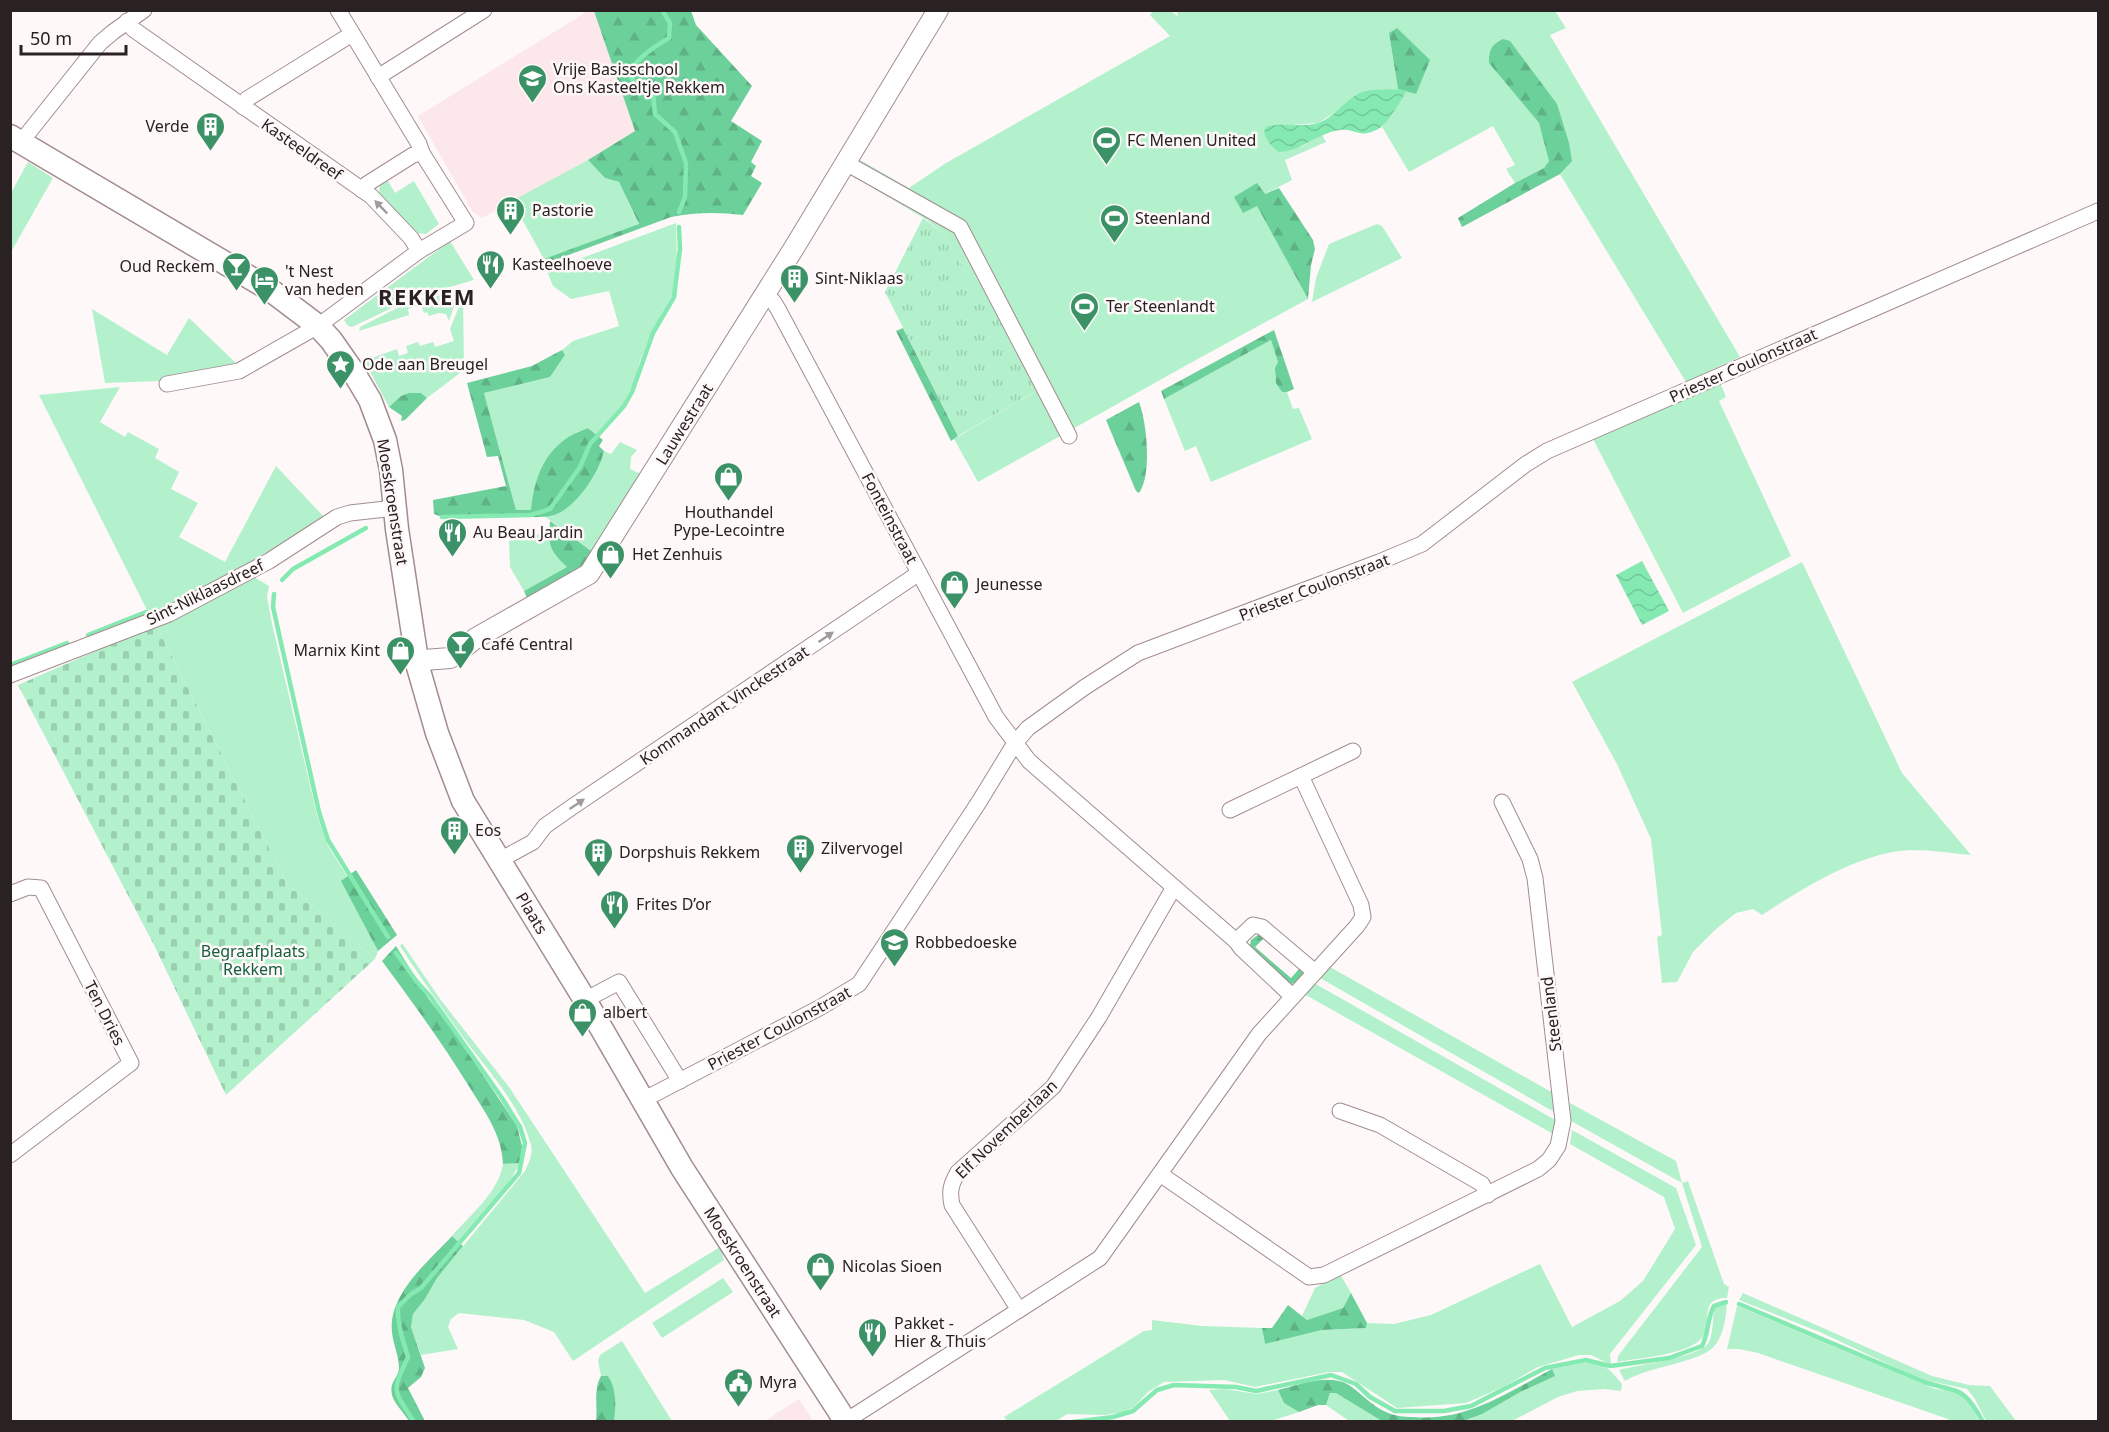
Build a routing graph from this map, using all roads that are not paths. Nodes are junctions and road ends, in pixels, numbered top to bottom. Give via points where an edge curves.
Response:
1 (144, 10) edge
2 (338, 10) edge
3 (484, 10) edge
4 (938, 10) edge
5 (127, 21) junction
6 (352, 34) junction
7 (378, 77) junction
8 (243, 107) junction
9 (16, 139) edge
10 (422, 153) junction
11 (846, 163) junction
12 (362, 190) junction
13 (2098, 212) edge
14 (419, 251) junction
15 (764, 296) junction
16 (321, 323) junction
17 (167, 384) dead end
18 (1069, 436) dead end
19 (395, 508) junction
20 (919, 573) junction
21 (421, 663) junction
22 (10, 675) edge
23 (1015, 743) junction
24 (1353, 751) dead end
25 (1301, 776) junction
26 (1502, 802) dead end
27 (1230, 810) dead end
28 (498, 861) junction
29 (1174, 887) junction
30 (10, 894) edge
31 (1236, 941) junction
32 (1315, 972) junction
33 (1293, 996) junction
34 (585, 1000) junction
35 (680, 1081) junction
36 (643, 1100) junction
37 (1341, 1111) dead end
38 (10, 1155) edge
39 (1160, 1174) junction
40 (1488, 1195) junction
41 (1019, 1310) junction
42 (846, 1421) edge

1 - 5 street
2 - 6 street
3 - 7 street
4 - 11 street, Lauwestraat
5 - 8 street, Kasteeldreef
5 - 9 street via 100,43
6 - 7 street
6 - 8 street, Kasteeldreef via 247,99
7 - 10 street
8 - 12 street, Kasteeldreef
9 - 16 main road, Moeskroenstraat
10 - 12 street via 412,155
10 - 14 street via 466,223
11 - 15 street, Lauwestraat
11 - 18 street via 960,227
14 -> 12 street, Kasteeldreef via 411,238
13 - 23 street, Priester Coulonstraat via 1547,451 1422,544 1138,653 1028,728
14 - 16 street
15 - 20 street, Fonteinstraat via 778,309
15 - 21 street, Lauwestraat via 590,574 477,638 429,651
16 - 17 street via 239,371
16 - 19 main road, Moeskroenstraat via 370,400 385,440
19 - 21 main road, Moeskroenstraat via 410,624
19 - 22 street, Sint-Niklaasdreef via 337,517 269,561 169,614
20 - 23 street, Fonteinstraat via 996,717
28 -> 20 street, Kommandant Vinckestraat via 533,842 545,826 572,807
21 - 28 main road, Moeskroenstraat via 449,767
23 - 29 street via 1029,761
23 - 35 street, Priester Coulonstraat via 859,984
24 - 25 street
25 - 27 street
25 - 32 street via 1363,917
26 - 40 street, Steenland via 1535,878 1563,1121 1558,1146 1549,1160
28 - 34 main road, Plaats
29 - 31 street
29 - 41 street, Elf Novemberlaan via 1099,1017 1053,1087 958,1172 952,1182 952,1205
30 - 38 street, Ten Dries via 28,887 41,888 131,1063
31 - 32 street via 1253,926 1262,927
31 - 33 street
32 - 33 street
33 - 39 street via 1259,1034
34 - 35 street via 619,982
34 - 36 main road, Plaats
35 - 36 street, Priester Coulonstraat
36 - 42 main road, Moeskroenstraat via 682,1168
37 - 40 street via 1380,1125 1482,1184
39 - 40 street, Steenland via 1310,1277 1324,1275
39 - 41 street via 1100,1258
41 - 42 street

